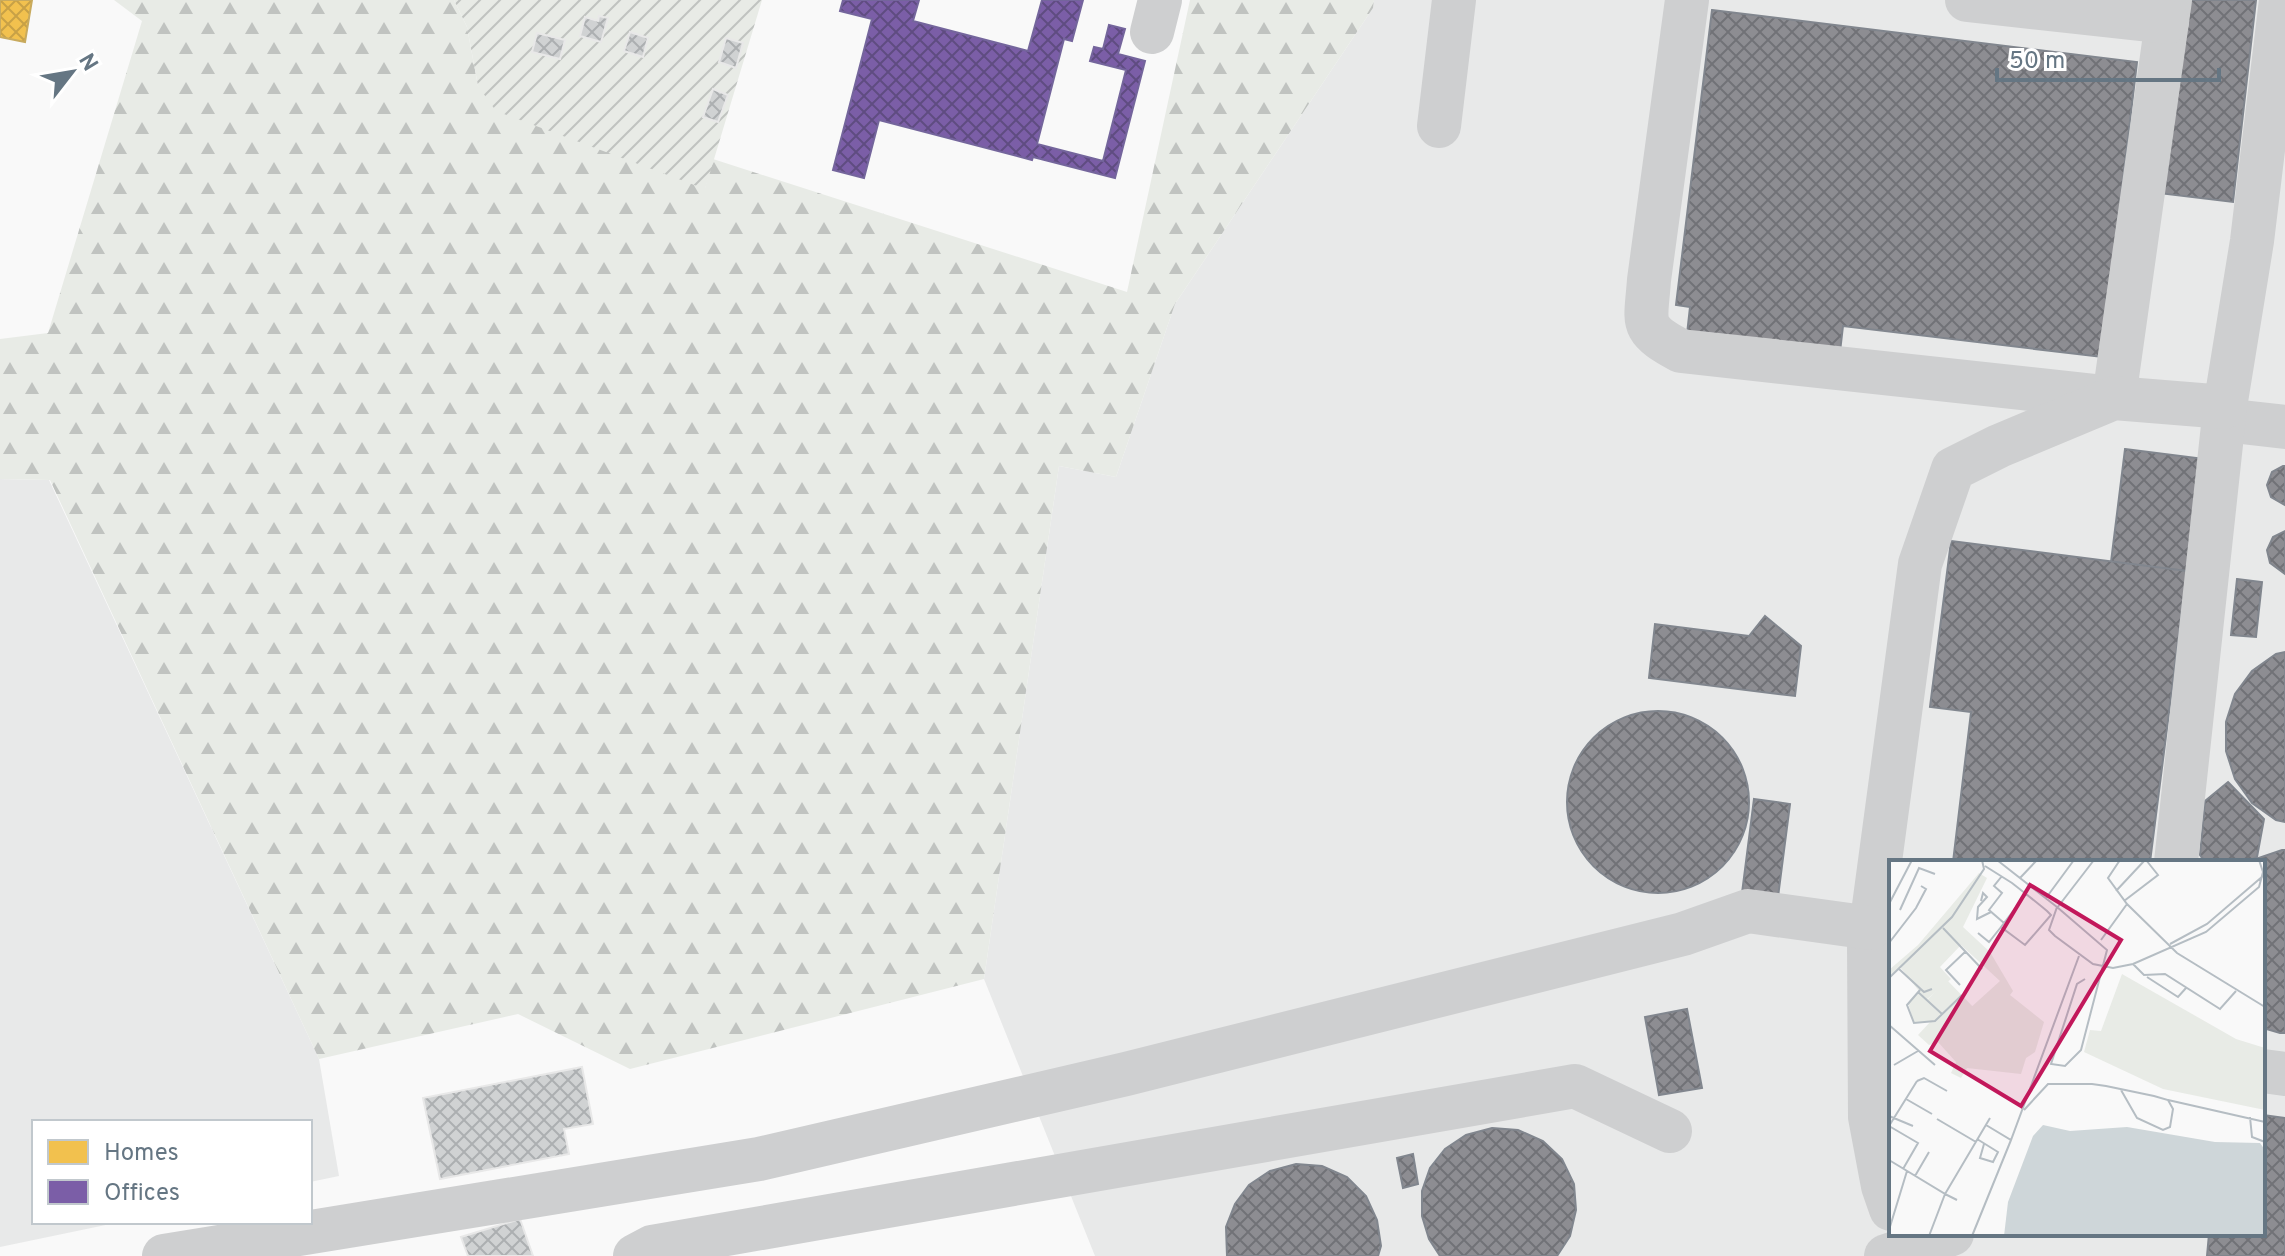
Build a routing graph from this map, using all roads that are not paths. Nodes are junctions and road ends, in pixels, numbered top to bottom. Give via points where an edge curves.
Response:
1 (1454, 0) edge
2 (1687, 0) edge
3 (1967, 0) edge
4 (2281, 0) edge
5 (2169, 11) edge
6 (1439, 126) dead end
7 (2269, 243) edge
8 (2114, 398) junction
9 (2224, 413) junction
10 (2285, 427) edge
11 (2176, 860) edge
12 (1871, 928) junction
13 (2265, 1071) edge
14 (2285, 1074) edge
15 (1670, 1131) dead end
16 (1889, 1203) edge
17 (1945, 1236) edge
18 (1900, 1249) edge
19 (164, 1256) edge
20 (635, 1256) edge

1 - 6 lane
2 - 8 lane via 1649,280 1646,323 1656,338 1681,351
3 - 5 lane
4 - 7 lane
5 - 8 lane
7 - 9 lane
8 - 9 lane
8 - 12 lane via 1953,469 1920,564
9 - 10 lane
9 - 11 lane
12 - 16 lane via 1870,1117
12 - 19 lane via 1748,911 1683,934 1126,1074 759,1159
13 - 14 lane
15 - 20 lane via 1575,1086 652,1247
17 - 18 lane

